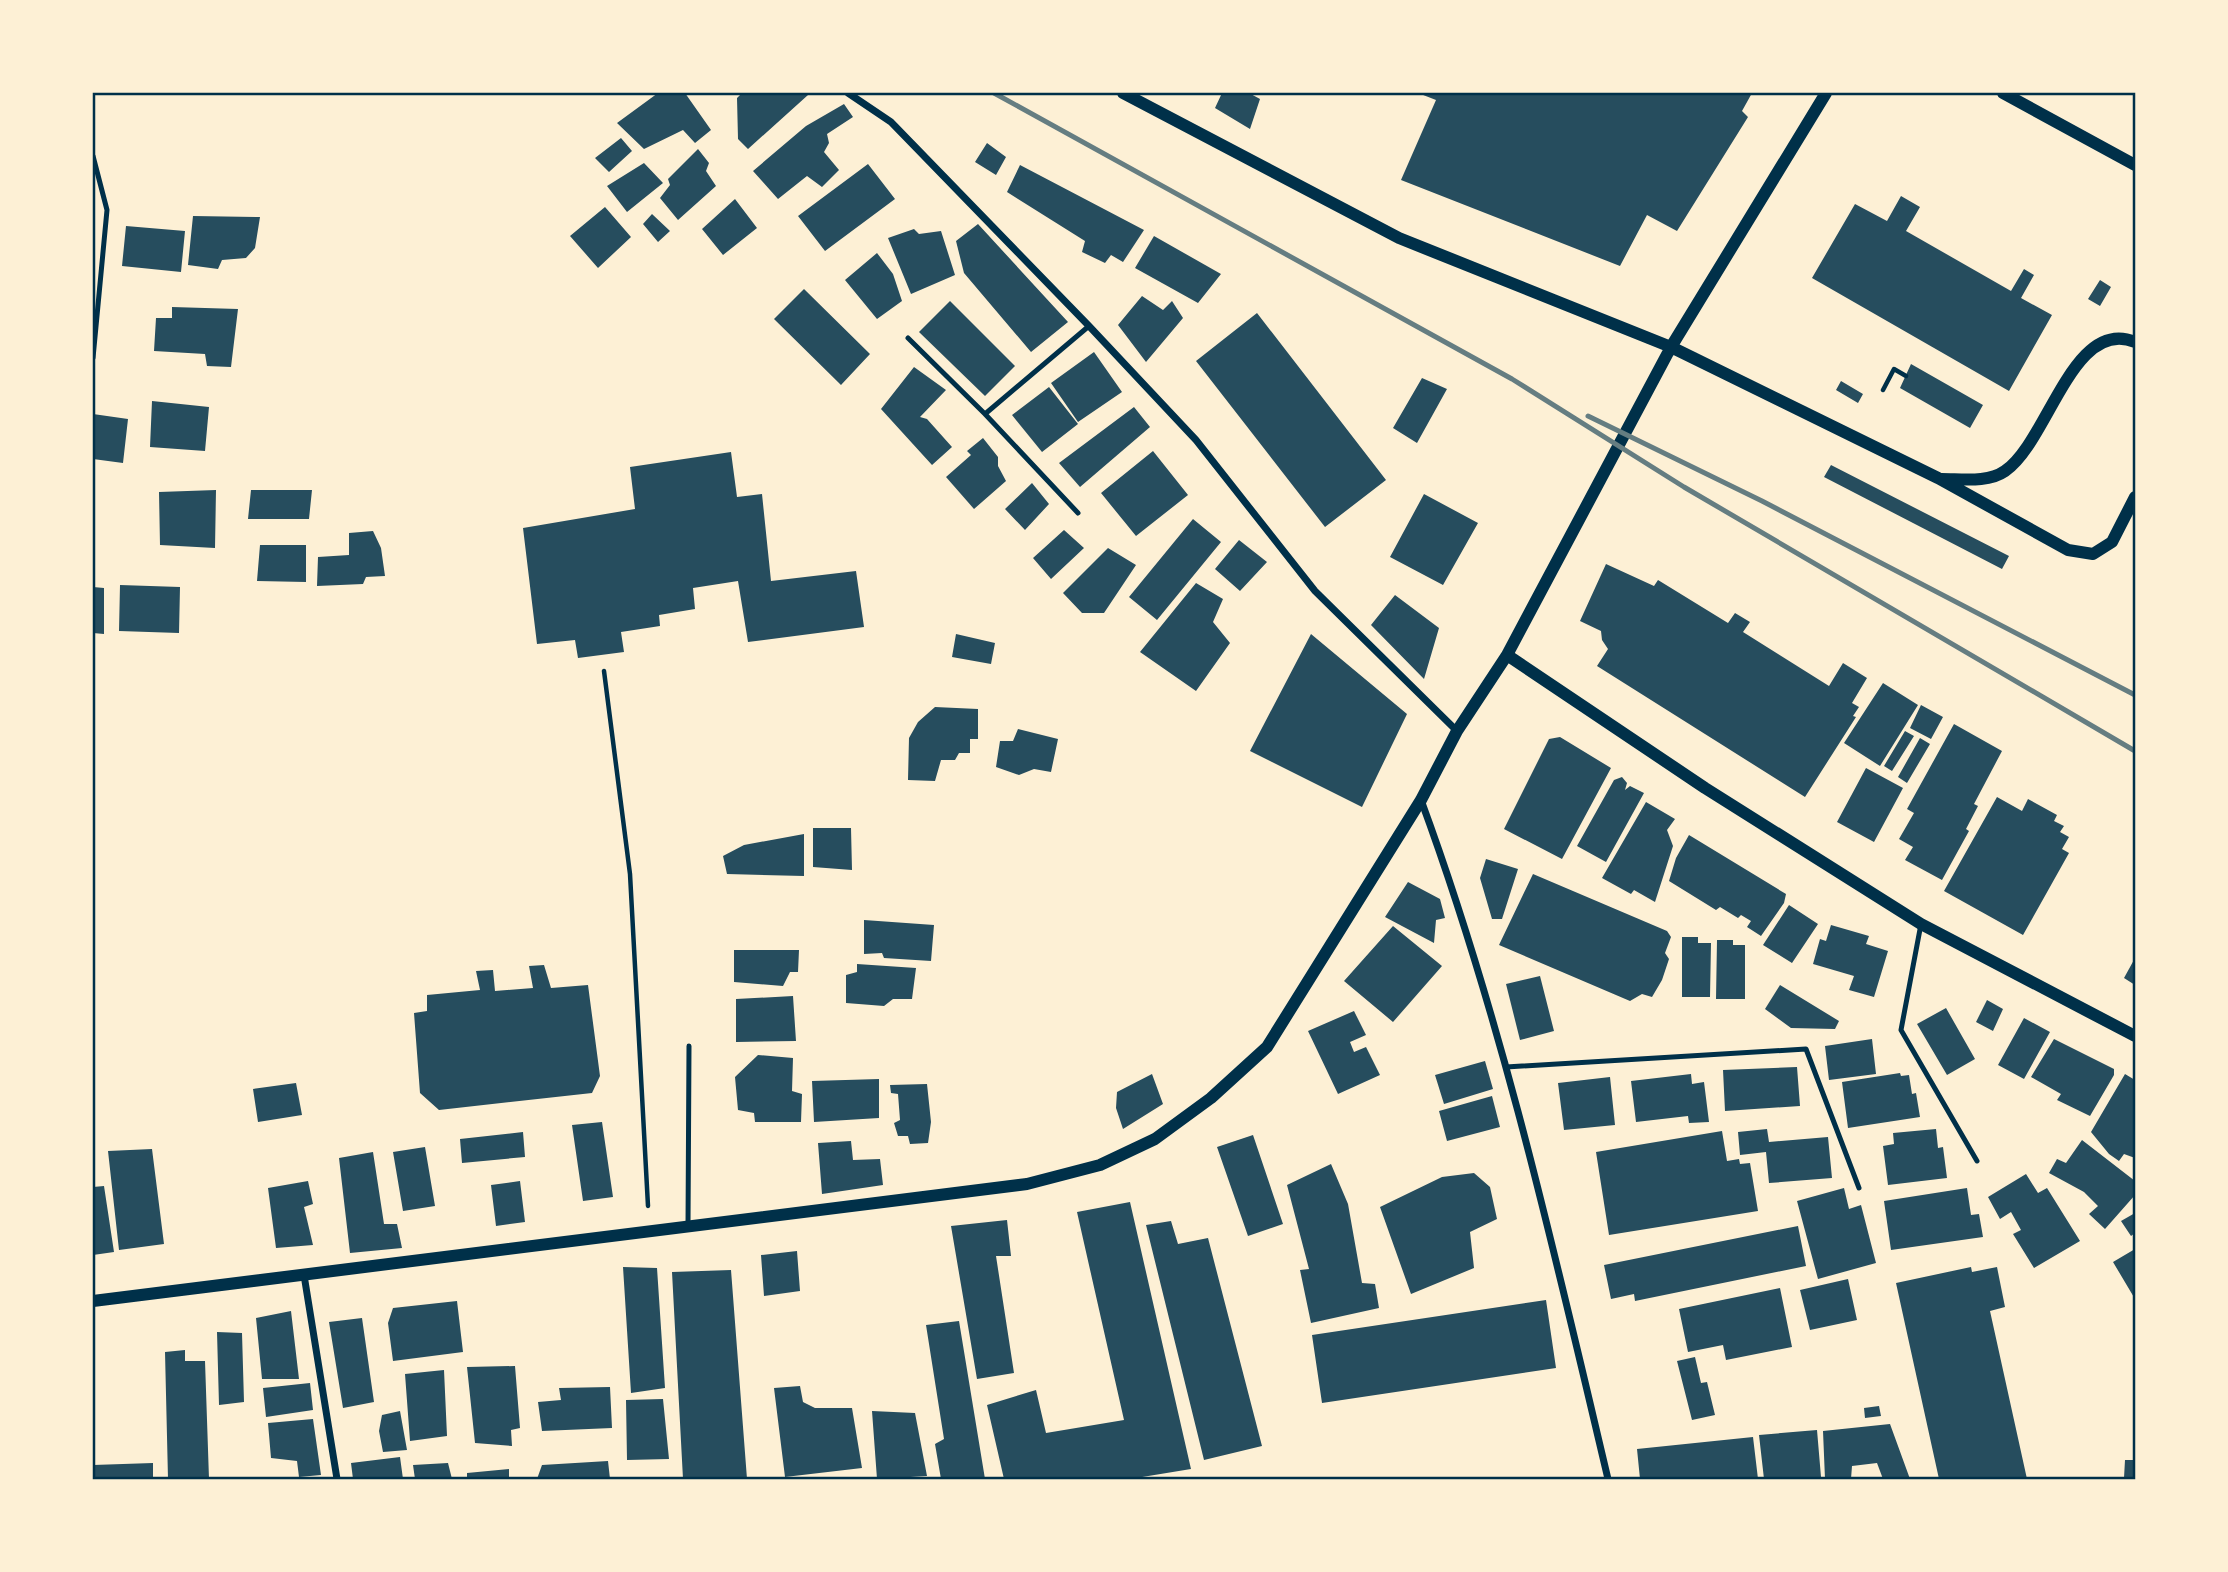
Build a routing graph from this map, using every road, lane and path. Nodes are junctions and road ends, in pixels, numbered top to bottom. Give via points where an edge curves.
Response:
1 (848, 93) edge
2 (1124, 93) edge
3 (1825, 93) edge
4 (2003, 93) edge
5 (93, 156) edge
6 (2135, 165) edge
7 (1089, 326) junction
8 (908, 338) dead end
9 (2135, 342) edge
10 (1671, 347) junction
11 (93, 358) edge
12 (1906, 376) dead end
13 (1883, 390) dead end
14 (985, 414) junction
15 (1938, 478) junction
16 (2135, 497) edge
17 (1078, 513) dead end
18 (1507, 655) junction
19 (604, 671) dead end
20 (1457, 731) junction
21 (1421, 800) junction
22 (1922, 924) junction
23 (2135, 1036) edge
24 (690, 1046) dead end
25 (1506, 1067) junction
26 (1977, 1161) dead end
27 (1859, 1188) dead end
28 (688, 1226) junction
29 (650, 1231) junction
30 (304, 1275) junction
31 (93, 1301) edge
32 (337, 1479) edge
33 (1608, 1479) edge

1 - 7 street via 891,122
2 - 10 street via 1399,238
3 - 10 street
4 - 6 street
5 - 11 lane via 107,210
7 - 14 lane
7 - 20 street via 1196,440 1315,591
8 - 14 lane
9 - 15 street via 2108,338 2084,352 2030,445 2004,472 1978,480
10 - 15 street
10 - 18 street
12 - 13 path via 1894,369
14 - 17 lane
15 - 16 street via 2068,550 2093,554 2112,541
18 - 20 street
18 - 22 street via 1705,788
19 - 29 path via 630,874
20 - 21 street
21 - 25 street
21 - 28 street via 1267,1046 1211,1098 1155,1139 1100,1165 1027,1184
22 - 23 street
22 - 26 lane via 1901,1030
24 - 28 lane
25 - 27 lane via 1806,1049
25 - 33 street
28 - 29 street
29 - 30 street
30 - 31 street
30 - 32 street

